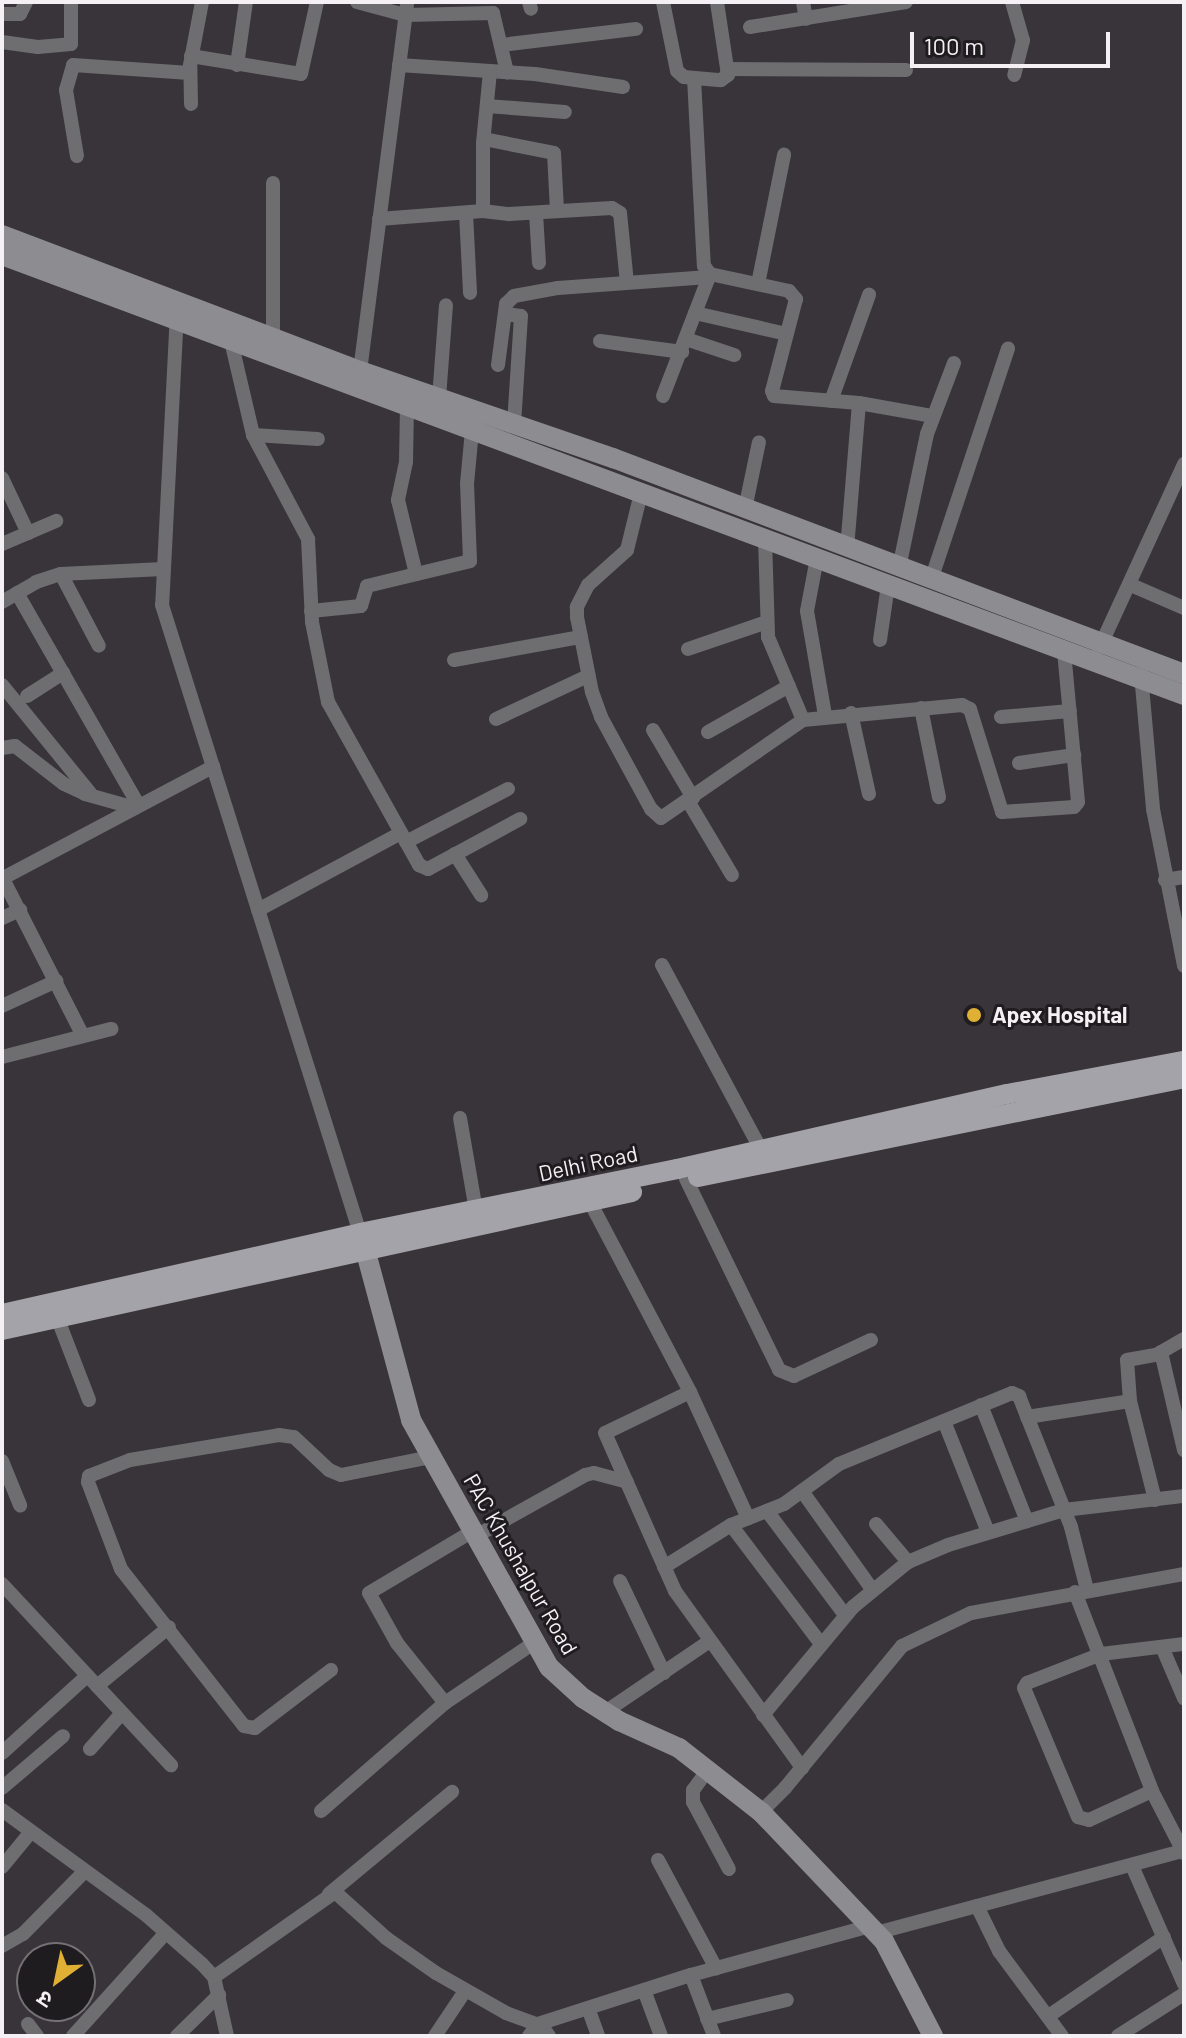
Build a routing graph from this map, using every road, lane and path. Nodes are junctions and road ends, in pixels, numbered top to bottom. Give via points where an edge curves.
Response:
1 (26, 2) edge
2 (71, 2) edge
3 (202, 2) edge
4 (246, 2) edge
5 (317, 2) edge
6 (357, 2) edge
7 (663, 2) edge
8 (717, 2) edge
9 (803, 2) edge
10 (906, 2) edge
11 (1012, 2) edge
12 (406, 8) edge
13 (2, 14) edge
14 (806, 19) junction
15 (750, 27) dead end
16 (636, 29) dead end
17 (2, 42) edge
18 (501, 45) junction
19 (191, 56) junction
20 (237, 65) junction
21 (399, 65) junction
22 (727, 69) junction
23 (906, 70) dead end
24 (490, 71) junction
25 (507, 72) junction
26 (190, 73) junction
27 (1014, 75) dead end
28 (694, 78) junction
29 (623, 87) dead end
30 (191, 104) dead end
31 (487, 106) junction
32 (565, 112) dead end
33 (484, 139) junction
34 (784, 155) dead end
35 (77, 156) dead end
36 (273, 183) dead end
37 (483, 211) junction
38 (557, 211) junction
39 (466, 213) junction
40 (536, 213) junction
41 (379, 219) junction
42 (2, 235) edge
43 (2, 255) edge
44 (539, 263) dead end
45 (710, 275) junction
46 (627, 283) junction
47 (758, 284) junction
48 (470, 293) dead end
49 (869, 295) dead end
50 (446, 305) dead end
51 (177, 311) junction
52 (695, 313) junction
53 (505, 314) junction
54 (787, 334) junction
55 (273, 337) junction
56 (231, 341) junction
57 (600, 341) dead end
58 (684, 346) junction
59 (1008, 348) dead end
60 (734, 355) dead end
61 (954, 363) dead end
62 (498, 365) dead end
63 (359, 379) junction
64 (663, 396) dead end
65 (439, 398) junction
66 (831, 401) junction
67 (859, 403) junction
68 (407, 406) junction
69 (933, 416) junction
70 (514, 424) junction
71 (472, 430) junction
72 (253, 435) junction
73 (318, 439) dead end
74 (759, 442) dead end
75 (1184, 464) edge
76 (2, 478) edge
77 (641, 493) junction
78 (745, 509) junction
79 (56, 521) dead end
80 (28, 533) junction
81 (765, 539) junction
82 (2, 544) edge
83 (847, 549) junction
84 (817, 558) junction
85 (163, 569) junction
86 (61, 574) junction
87 (416, 574) junction
88 (894, 577) junction
89 (931, 580) junction
90 (1131, 585) junction
91 (17, 593) junction
92 (2, 602) edge
93 (1184, 608) edge
94 (311, 611) junction
95 (767, 622) junction
96 (581, 637) junction
97 (880, 640) dead end
98 (1103, 642) junction
99 (99, 646) dead end
100 (688, 649) dead end
101 (1064, 650) junction
102 (1140, 657) junction
103 (454, 660) dead end
104 (1093, 661) junction
105 (63, 673) junction
106 (1184, 674) edge
107 (588, 676) junction
108 (1142, 679) junction
109 (2, 685) edge
110 (789, 686) junction
111 (1184, 695) edge
112 (27, 696) dead end
113 (921, 708) junction
114 (1070, 711) junction
115 (851, 713) junction
116 (825, 715) junction
117 (1001, 717) dead end
118 (496, 719) dead end
119 (803, 720) junction
120 (653, 730) dead end
121 (708, 732) dead end
122 (2, 748) edge
123 (1074, 755) junction
124 (1019, 763) dead end
125 (213, 767) junction
126 (508, 789) dead end
127 (869, 794) dead end
128 (92, 796) junction
129 (939, 797) dead end
130 (690, 799) junction
131 (137, 807) junction
132 (520, 819) dead end
133 (404, 837) junction
134 (455, 854) junction
135 (732, 875) dead end
136 (2, 877) edge
137 (1184, 877) edge
138 (1165, 880) junction
139 (481, 895) dead end
140 (20, 910) junction
141 (258, 910) junction
142 (2, 918) edge
143 (662, 965) dead end
144 (1184, 966) edge
145 (56, 981) junction
146 (2, 1006) edge
147 (111, 1029) dead end
148 (83, 1036) junction
149 (2, 1057) edge
150 (1184, 1061) edge
151 (1184, 1078) edge
152 (460, 1118) dead end
153 (761, 1150) junction
154 (686, 1179) junction
155 (590, 1202) junction
156 (476, 1211) junction
157 (362, 1241) junction
158 (2, 1314) edge
159 (57, 1317) junction
160 (2, 1330) edge
161 (1184, 1339) edge
162 (871, 1340) dead end
163 (1161, 1352) junction
164 (690, 1392) junction
165 (89, 1400) dead end
166 (1130, 1401) junction
167 (981, 1405) junction
168 (1027, 1417) junction
169 (944, 1421) junction
170 (1184, 1450) edge
171 (431, 1457) junction
172 (2, 1461) edge
173 (627, 1482) junction
174 (802, 1491) junction
175 (1184, 1496) edge
176 (1155, 1500) junction
177 (20, 1505) dead end
178 (1064, 1510) junction
179 (767, 1511) junction
180 (748, 1518) junction
181 (1027, 1521) junction
182 (876, 1524) dead end
183 (731, 1525) junction
184 (988, 1532) junction
185 (474, 1534) junction
186 (908, 1562) junction
187 (664, 1567) junction
188 (1184, 1574) edge
189 (620, 1581) dead end
190 (2, 1584) edge
191 (872, 1589) junction
192 (1081, 1591) junction
193 (845, 1615) junction
194 (169, 1627) junction
195 (710, 1641) junction
196 (535, 1642) junction
197 (821, 1644) junction
198 (1184, 1644) edge
199 (1162, 1647) junction
200 (1101, 1654) junction
201 (331, 1670) dead end
202 (664, 1673) junction
203 (92, 1681) junction
204 (1183, 1692) edge
205 (445, 1703) junction
206 (605, 1712) junction
207 (122, 1713) junction
208 (763, 1715) junction
209 (63, 1736) dead end
210 (90, 1749) dead end
211 (2, 1753) edge
212 (171, 1765) dead end
213 (802, 1768) junction
214 (707, 1771) junction
215 (2, 1788) edge
216 (1152, 1791) junction
217 (452, 1792) dead end
218 (2, 1810) edge
219 (321, 1811) dead end
220 (761, 1812) junction
221 (30, 1833) junction
222 (1184, 1852) edge
223 (658, 1860) dead end
224 (2, 1867) edge
225 (1133, 1868) junction
226 (729, 1869) dead end
227 (85, 1871) junction
228 (329, 1894) junction
229 (977, 1906) junction
230 (873, 1929) junction
231 (165, 1934) junction
232 (1164, 1937) junction
233 (2, 1946) edge
234 (716, 1968) junction
235 (691, 1975) junction
236 (214, 1977) junction
237 (1184, 1984) edge
238 (644, 1990) junction
239 (465, 1991) junction
240 (1184, 1994) edge
241 (219, 1995) junction
242 (787, 2000) dead end
243 (588, 2008) junction
244 (1050, 2015) junction
245 (707, 2019) junction
246 (533, 2030) edge
247 (73, 2036) edge
248 (177, 2036) edge
249 (227, 2036) edge
250 (435, 2036) edge
251 (549, 2036) edge
252 (598, 2036) edge
253 (661, 2036) edge
254 (714, 2036) edge
255 (933, 2036) edge
256 (1062, 2036) edge
257 (1118, 2036) edge

1 - 13 street via 20,14
2 - 17 street via 71,44
3 - 19 street
4 - 20 street
5 - 20 street via 301,74
6 - 12 street
7 - 28 street via 677,71
8 - 22 street
9 - 14 street
10 - 14 street
11 - 27 street via 1023,40
12 - 18 street via 493,13
12 - 21 street
14 - 15 street
16 - 18 street
18 - 25 street
19 - 20 street
19 - 26 street
21 - 24 street
21 - 41 street
22 - 23 street
22 - 28 street via 721,80
24 - 25 street
24 - 31 street
25 - 29 street
26 - 30 street
26 - 35 street via 73,65 66,90
28 - 45 street via 704,266
31 - 32 street
31 - 33 street
33 - 37 street
33 - 38 street via 554,153
34 - 47 street
36 - 55 street
37 - 39 street
37 - 40 street
38 - 40 street
38 - 46 street via 617,210
39 - 41 street
39 - 48 street
40 - 44 street
41 - 63 street
42 - 51 street
43 - 51 street
45 - 46 street
45 - 47 street
45 - 52 street
46 - 53 street via 514,296
47 - 54 street via 794,294
49 - 66 street
50 - 65 street
51 - 55 street
51 - 56 street
51 - 85 street
52 - 54 street
52 - 58 street
53 - 62 street
53 - 70 street via 521,316
54 - 66 street via 774,396
55 - 63 street
56 - 63 street
56 - 72 street
57 - 58 street
58 - 60 street
58 - 64 street
59 - 89 street
61 - 69 street
63 - 65 street
63 - 68 street
65 - 70 street
66 - 67 street
67 - 69 street
67 - 83 street
68 - 71 street
68 - 87 street via 406,462 398,500
69 - 88 street
70 - 78 street
71 - 77 street
71 - 87 street via 467,484 470,561
72 - 73 street
72 - 94 street via 308,539
74 - 78 street
75 - 90 street
76 - 80 street
77 - 81 street
77 - 96 street via 627,550 581,597
78 - 83 street
79 - 80 street
80 - 82 street
81 - 84 street
81 - 95 street
83 - 88 street
84 - 88 street
84 - 116 street via 807,611
85 - 86 street
85 - 125 street via 162,605
86 - 91 street
86 - 99 street
87 - 94 street via 367,586 361,606
88 - 89 street
88 - 97 street
88 - 101 street
89 - 98 street
90 - 93 street
90 - 98 street
91 - 92 street
91 - 105 street
94 - 133 street via 328,702
95 - 100 street
95 - 110 street
96 - 103 street
96 - 107 street
98 - 102 street
98 - 104 street
101 - 104 street
101 - 114 street
102 - 106 street
102 - 108 street
104 - 108 street
105 - 112 street
105 - 131 street
107 - 118 street
107 - 130 street via 601,717 655,815 666,818
108 - 111 street
108 - 138 street
109 - 128 street
110 - 119 street
110 - 121 street
113 - 115 street
113 - 123 street via 970,709 1002,812 1074,807
113 - 129 street
114 - 117 street
114 - 123 street
115 - 116 street
115 - 127 street
116 - 119 street
119 - 130 street
120 - 130 street
122 - 128 street via 15,746 64,784
123 - 124 street
125 - 131 street
125 - 141 street
126 - 133 street
128 - 131 street
130 - 135 street
131 - 136 street
132 - 134 street
133 - 134 street via 423,869
133 - 141 street
134 - 139 street
136 - 140 street
137 - 138 street
138 - 144 street
140 - 142 street
140 - 145 street
141 - 157 street
143 - 153 street
145 - 146 street
145 - 148 street
147 - 148 street
148 - 149 street
150 - 153 main road, Delhi Road via 1007,1094
151 - 154 main road
152 - 156 street
153 - 156 main road, Delhi Road
154 - 155 main road
154 - 162 street via 779,1370 794,1376
155 - 157 main road
155 - 164 street
156 - 157 main road, Delhi Road
157 - 158 main road, Delhi Road
157 - 159 main road
157 - 171 street, PAC Khushalpur Road via 411,1420
159 - 160 main road
159 - 165 street
161 - 163 street
163 - 166 street via 1127,1360
163 - 170 street
164 - 173 street via 605,1433
164 - 180 street
166 - 168 street
166 - 176 street
167 - 168 street via 1016,1393
167 - 169 street
167 - 181 street
168 - 178 street
169 - 174 street via 839,1464
169 - 184 street
171 - 185 street, PAC Khushalpur Road
171 - 194 street via 341,1475 287,1434 130,1460 92,1472 88,1482 121,1569
172 - 177 street
173 - 185 street via 585,1475
173 - 187 street
174 - 179 street
174 - 191 street
175 - 176 street
176 - 178 street
178 - 181 street
178 - 192 street
179 - 180 street
179 - 193 street
180 - 183 street
181 - 184 street
182 - 186 street
183 - 187 street
183 - 197 street
184 - 186 street
185 - 196 street, PAC Khushalpur Road
185 - 205 street via 369,1593 397,1643
186 - 191 street
187 - 195 street
188 - 192 street
189 - 202 street
190 - 203 street
191 - 193 street
192 - 200 street
192 - 213 street via 971,1613 902,1646
193 - 197 street
194 - 201 street via 250,1729
194 - 203 street
195 - 202 street
195 - 208 street
196 - 205 street
196 - 206 street, PAC Khushalpur Road via 549,1667
197 - 208 street
198 - 199 street
199 - 200 street
199 - 204 street
200 - 216 street
200 - 216 street via 1027,1683 1023,1694 1078,1817 1089,1820
202 - 206 street
203 - 207 street
203 - 211 street
205 - 219 street
206 - 214 street, PAC Khushalpur Road via 679,1748
207 - 210 street
207 - 212 street
208 - 213 street
209 - 215 street
213 - 220 street
214 - 220 street, PAC Khushalpur Road
214 - 226 street via 693,1790 693,1802
216 - 222 street
217 - 228 street
218 - 221 street
220 - 230 street, PAC Khushalpur Road
221 - 224 street
221 - 227 street
222 - 225 street
223 - 234 street
225 - 229 street
225 - 232 street
227 - 231 street
227 - 233 street via 23,1934
228 - 236 street
228 - 239 street via 335,1892 386,1938
229 - 230 street
229 - 244 street via 999,1951
230 - 234 street
230 - 255 street, PAC Khushalpur Road
231 - 236 street
231 - 247 street
232 - 237 street
232 - 244 street
234 - 235 street
235 - 238 street
235 - 245 street
236 - 241 street
238 - 243 street
238 - 253 street
239 - 246 street
239 - 250 street
240 - 257 street
241 - 248 street
241 - 249 street
242 - 245 street
243 - 246 street
243 - 252 street
244 - 256 street
245 - 254 street
246 - 251 street

